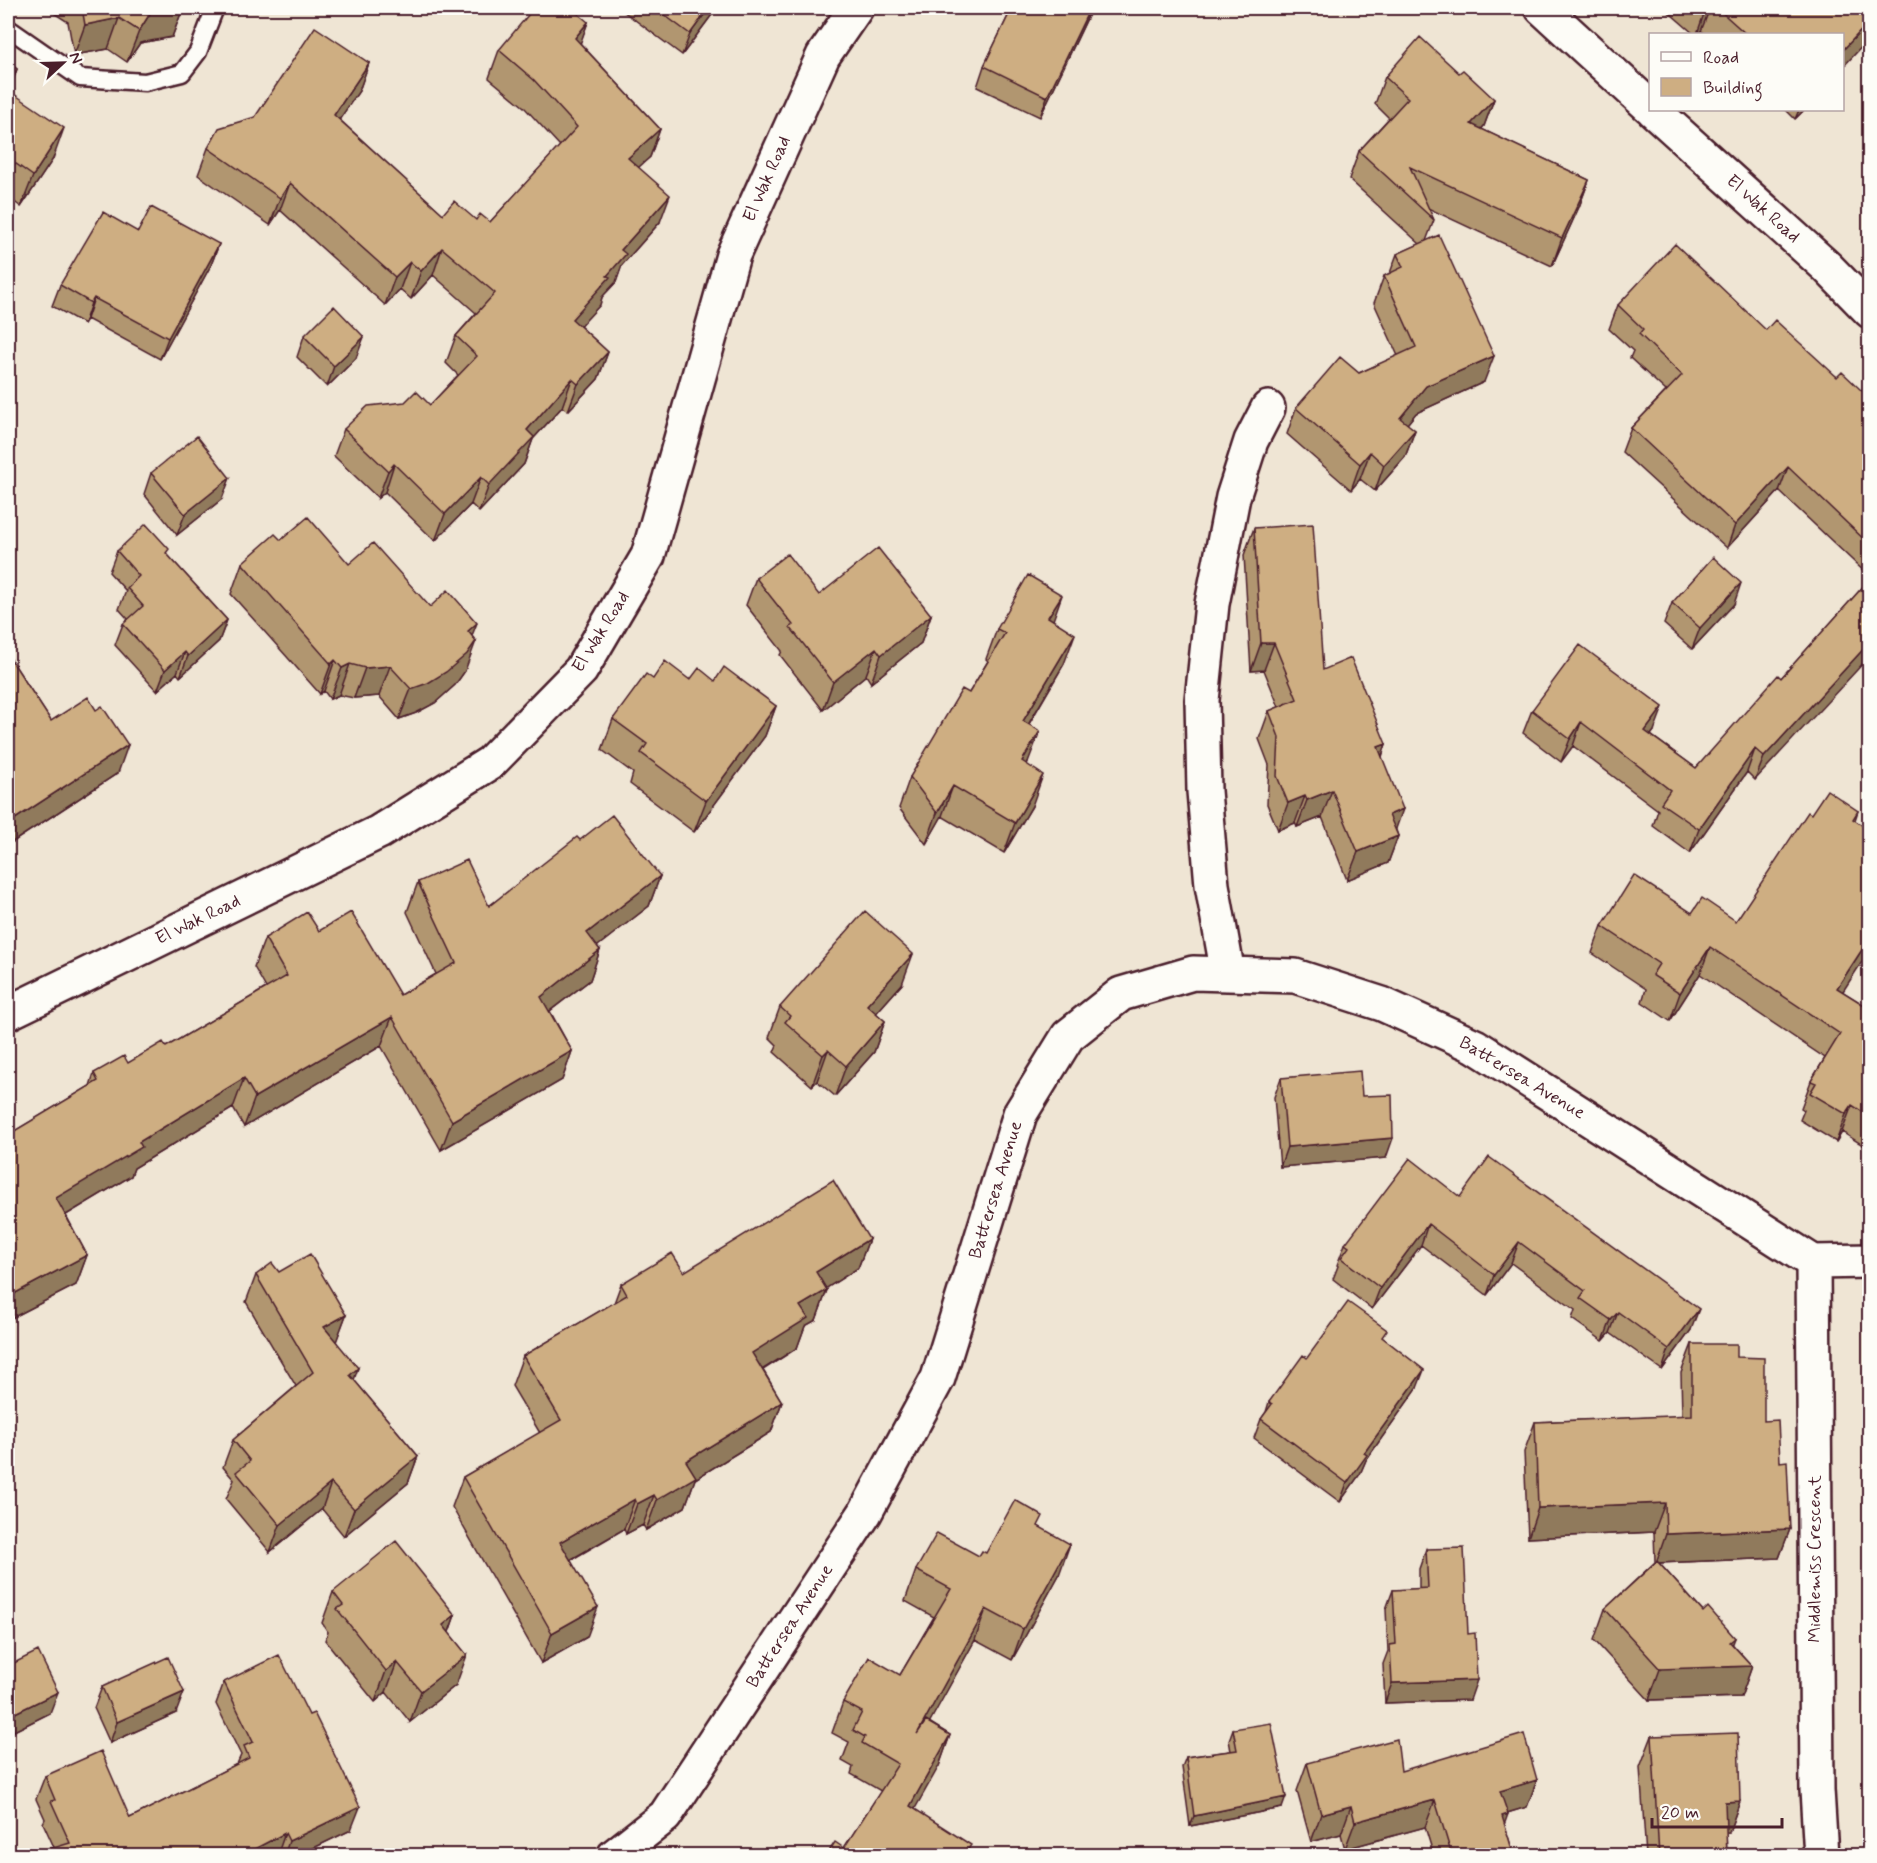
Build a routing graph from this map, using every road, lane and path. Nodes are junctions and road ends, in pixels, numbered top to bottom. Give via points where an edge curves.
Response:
1 (215, 8) edge
2 (856, 8) edge
3 (1542, 8) edge
4 (8, 28) edge
5 (1649, 105) edge
6 (1655, 111) edge
7 (1869, 311) edge
8 (1268, 408) dead end
9 (1228, 974) junction
10 (8, 1013) edge
11 (1869, 1261) edge
12 (1813, 1262) junction
13 (614, 1856) edge
14 (1821, 1856) edge

1 - 4 lane via 198,52 182,73 145,82 80,78
2 - 10 street, El Wak Road via 823,56 733,255 648,556 581,670 490,763 379,832
3 - 5 street, El Wak Road
6 - 7 street, El Wak Road via 1827,267
8 - 9 street via 1251,441 1233,497 1212,604 1202,700 1212,885
9 - 12 street, Battersea Avenue via 1295,976 1382,1004 1475,1046
9 - 13 street, Battersea Avenue via 1192,973 1121,994 1068,1036 1020,1114 938,1378 865,1513 665,1816
11 - 12 street
12 - 14 street, Middlemiss Crescent via 1817,1790

